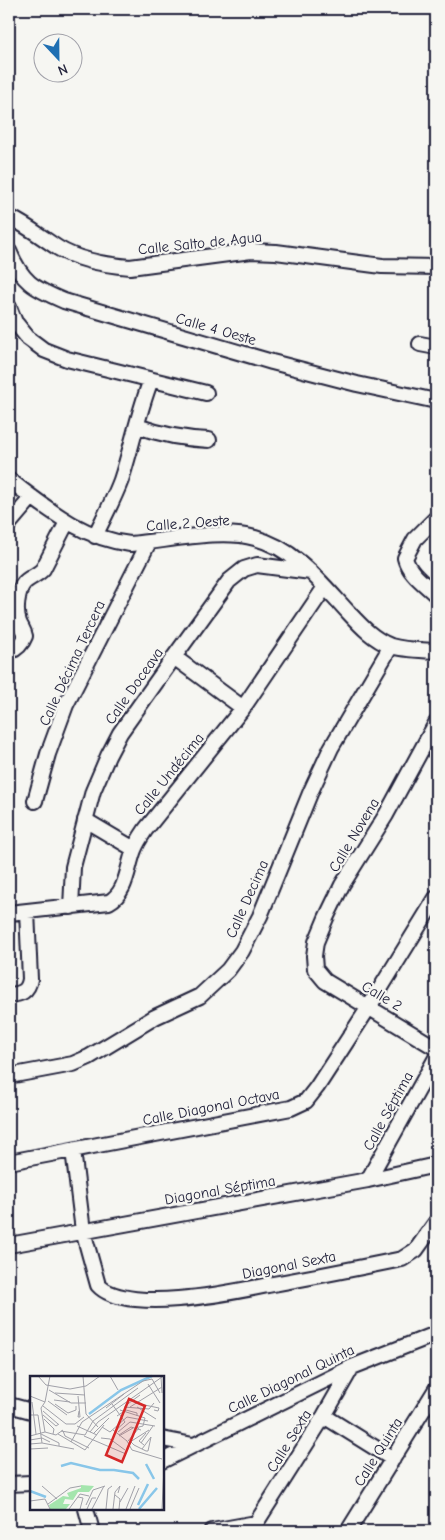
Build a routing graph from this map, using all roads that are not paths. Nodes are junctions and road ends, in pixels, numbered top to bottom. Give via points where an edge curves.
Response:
1 (9, 217) edge
2 (9, 252) edge
3 (436, 267) edge
4 (9, 307) edge
5 (420, 344) dead end
6 (436, 347) edge
7 (151, 380) junction
8 (206, 393) dead end
9 (436, 401) edge
10 (137, 426) junction
11 (209, 440) dead end
12 (9, 480) edge
13 (32, 497) junction
14 (436, 518) edge
15 (67, 522) junction
16 (9, 524) edge
17 (95, 536) junction
18 (149, 542) junction
19 (312, 573) junction
20 (324, 587) junction
21 (436, 595) edge
22 (391, 646) junction
23 (436, 651) edge
24 (9, 652) edge
25 (174, 657) junction
26 (243, 708) junction
27 (436, 723) edge
28 (34, 801) dead end
29 (85, 820) junction
30 (134, 849) junction
31 (436, 898) edge
32 (71, 907) junction
33 (27, 911) junction
34 (9, 913) edge
35 (315, 969) joint
36 (9, 995) edge
37 (369, 1007) junction
38 (436, 1048) edge
39 (436, 1058) edge
40 (9, 1076) edge
41 (74, 1150) junction
42 (9, 1162) edge
43 (436, 1165) edge
44 (368, 1180) junction
45 (436, 1222) edge
46 (83, 1231) junction
47 (9, 1245) edge
48 (436, 1334) edge
49 (352, 1367) junction
50 (436, 1389) edge
51 (9, 1405) edge
52 (30, 1411) edge
53 (324, 1416) junction
54 (164, 1439) edge
55 (193, 1446) junction
56 (393, 1459) junction
57 (164, 1460) edge
58 (30, 1483) edge
59 (9, 1484) edge
60 (86, 1510) edge
61 (253, 1527) edge
62 (92, 1531) edge
63 (212, 1531) edge
64 (348, 1531) edge

1 - 3 street, Calle Salto de Agua via 27,225 66,253 116,266 130,267 250,251 382,266
2 - 9 street, Calle 4 Oeste via 24,279 64,301 272,362
4 - 7 street via 15,322 28,338 44,350
5 - 6 street
7 - 8 street
7 - 10 street
10 - 11 street via 184,439
10 - 17 street via 120,481
12 - 13 street, Calle 2 Oeste
13 - 15 street, Calle 2 Oeste
13 - 16 street
14 - 21 street via 415,539 405,558 413,573
15 - 17 street, Calle 2 Oeste
15 - 24 street via 39,574 21,586 18,620 25,636 23,642
17 - 18 street, Calle 2 Oeste via 123,543
18 - 19 street, Calle 2 Oeste via 227,534 254,537 292,555
18 - 28 street, Calle Décima Tercera via 66,705
19 - 20 street, Calle 2 Oeste
19 - 25 street, Calle Doceava via 257,565 244,569 229,581
20 - 22 street, Calle 2 Oeste via 360,626
20 - 26 street, Calle Undécima
22 - 23 street, Calle 2 Oeste
22 - 40 street, Calle Decima via 331,748 260,916 228,970 200,996 155,1017 89,1057 73,1064
25 - 26 street
25 - 29 street, Calle Doceava via 120,733 94,790
26 - 30 street, Calle Undécima via 146,828
27 - 35 street, Calle Novena via 386,815 342,885 316,942
29 - 30 street
29 - 32 street, Calle Doceava via 73,867
30 - 32 street, Calle Undécima via 117,898
31 - 37 street, Calle Diagonal Octava
32 - 33 street, Calle Undécima
33 - 34 street, Calle Undécima
33 - 36 street via 29,987
35 - 37 street, Calle 2 via 325,981
37 - 38 street, Calle 2
37 - 41 street, Calle Diagonal Octava via 317,1087 306,1100 291,1108
39 - 44 street, Calle Séptima
41 - 42 street, Calle Diagonal Octava
41 - 46 street, Diagonal Sexta
43 - 44 street, Diagonal Séptima
44 - 46 street, Diagonal Séptima
45 - 46 street, Diagonal Sexta via 416,1250 402,1259 178,1299 130,1298 104,1290 98,1285
46 - 47 street, Diagonal Séptima
48 - 49 street, Calle Diagonal Quinta
49 - 53 street, Calle Sexta
49 - 55 street, Calle Diagonal Quinta
50 - 56 street, Calle Quinta
51 - 52 street
53 - 56 street
53 - 61 street, Calle Sexta
54 - 55 street
55 - 57 street, Calle Diagonal Quinta
56 - 64 street, Calle Quinta
58 - 59 street
60 - 62 street
61 - 63 street

